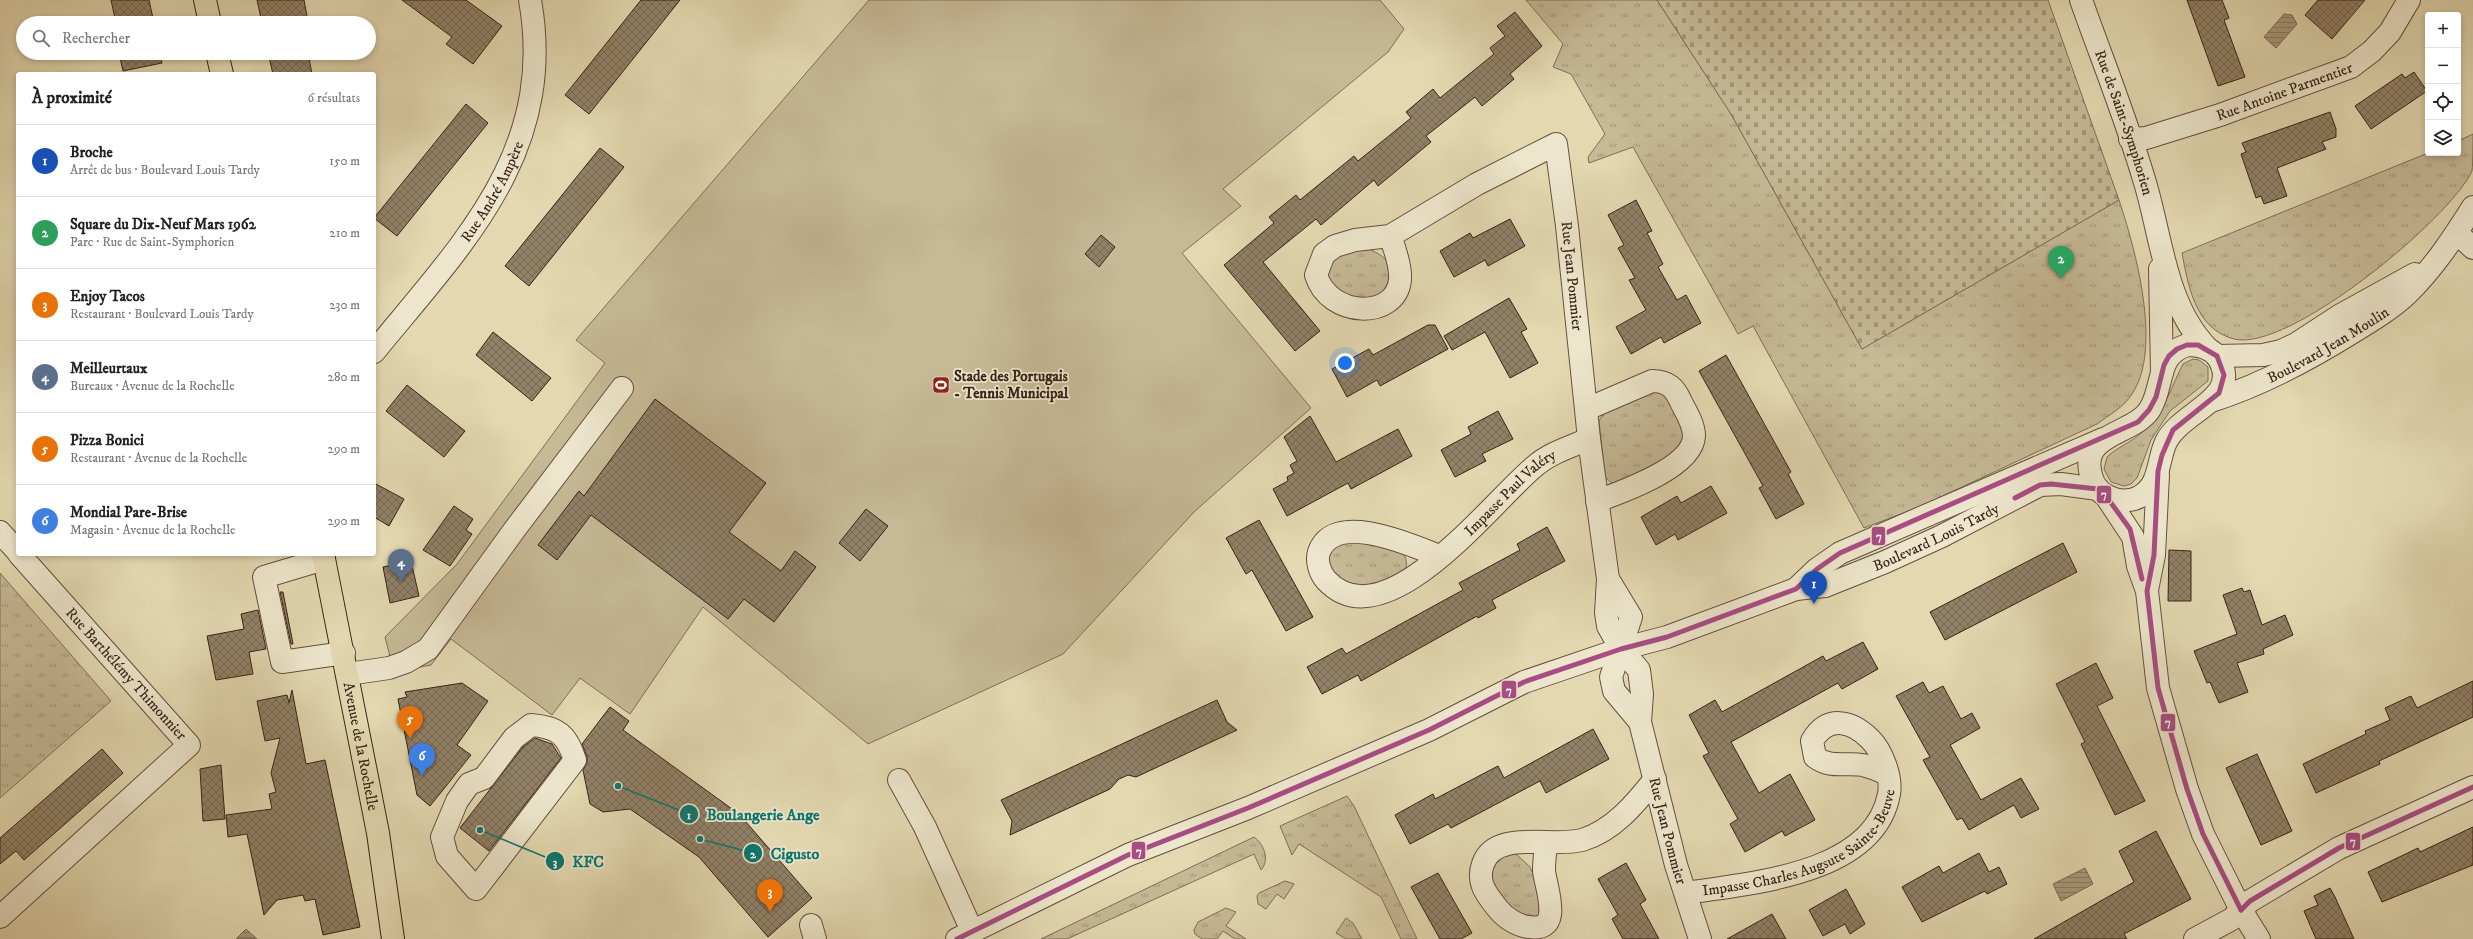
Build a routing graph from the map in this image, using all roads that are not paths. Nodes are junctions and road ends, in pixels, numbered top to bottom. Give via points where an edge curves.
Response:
1 (205, 0) edge
2 (530, 0) edge
3 (2080, 0) edge
4 (2409, 0) edge
5 (208, 16) edge
6 (219, 60) edge
7 (222, 72) edge
8 (2130, 139) junction
9 (2473, 207) edge
10 (2457, 233) junction
11 (1390, 236) dead end
12 (2161, 248) junction
13 (2473, 248) edge
14 (2430, 266) junction
15 (376, 350) edge
16 (2212, 352) junction
17 (2162, 376) junction
18 (622, 388) dead end
19 (2211, 401) junction
20 (1587, 409) junction
21 (1588, 439) junction
22 (2103, 439) junction
23 (2158, 471) junction
24 (2102, 492) junction
25 (1597, 501) junction
26 (0, 532) edge
27 (16, 550) edge
28 (22, 556) edge
29 (323, 556) edge
30 (1439, 556) junction
31 (1796, 589) junction
32 (2147, 591) junction
33 (1620, 649) junction
34 (344, 653) junction
35 (348, 674) junction
36 (1640, 722) junction
37 (1887, 774) dead end
38 (1655, 779) junction
39 (899, 780) dead end
40 (2473, 787) edge
41 (1546, 844) dead end
42 (476, 889) joint
43 (1686, 893) junction
44 (2241, 910) junction
45 (0, 918) edge
46 (964, 935) edge
47 (393, 939) edge
48 (1700, 939) edge
49 (2195, 939) edge
50 (2259, 939) edge

1 - 5 main road
2 - 15 street, Rue André Ampère via 535,45 533,81 527,116 508,169 481,219
3 - 8 street, Rue de Saint-Symphorien
4 - 8 street, Rue Antoine Parmentier via 2390,32 2372,51 2351,67 2220,115 2146,138
6 - 7 main road
8 - 12 street, Rue de Saint-Symphorien via 2146,186
9 - 10 street, Boulevard Jean Moulin
10 - 13 street
10 - 14 street, Boulevard Jean Moulin
11 - 20 street, Rue Jean Pommier via 1477,184 1556,144
12 - 16 street, Rue de Saint-Symphorien via 2185,318 2198,338
12 - 17 street, Rue de Saint-Symphorien
14 - 16 street, Boulevard Jean Moulin via 2281,351 2263,355
14 - 19 street, Boulevard Jean Moulin via 2406,295 2376,318 2329,347 2253,387
16 - 17 street, Boulevard Jean Moulin via 2188,345 2177,349 2169,356
16 - 19 street via 2222,365 2223,384
17 - 22 street, Boulevard Louis Tardy via 2156,397 2138,422
18 - 35 street via 428,649 406,662 389,668
19 - 23 street via 2174,430 2166,443
20 - 21 street, Rue Jean Pommier
20 - 25 street via 1652,382 1661,381 1677,392 1693,427 1694,435 1689,453 1681,461 1655,476
21 - 25 street, Rue Jean Pommier
21 - 30 street, Impasse Paul Valéry via 1553,454 1536,465 1514,484 1483,518
22 - 24 street via 2091,458 2089,469
22 - 31 street, Boulevard Louis Tardy via 1840,553 1817,569
23 - 24 street, Boulevard Louis Tardy via 2154,482 2138,497 2116,500
23 - 32 street via 2154,555
24 - 31 street, Boulevard Louis Tardy via 2061,484 2040,485 1942,536 1885,562 1825,586
24 - 32 street via 2133,537 2138,566
25 - 33 street, Rue Jean Pommier via 1608,579 1631,617
26 - 27 street, Rue Barthélémy Thimonnier
28 - 45 street, Rue Barthélémy Thimonnier via 189,746
29 - 34 main road, Avenue de la Rochelle
29 - 34 street via 264,577 282,662
30 - 30 street, Impasse Paul Valéry via 1392,591 1361,596 1348,594 1326,579 1319,567 1318,554 1323,542 1332,535 1350,531 1394,539
31 - 33 street, Boulevard Louis Tardy via 1667,637
32 - 44 street via 2158,688 2187,789 2203,834
33 - 36 street, Rue Jean Pommier via 1639,670 1642,694
33 - 36 street, Rue Jean Pommier via 1611,677 1614,692
33 - 46 street, Boulevard Louis Tardy via 1524,682 1429,730 1248,808 1128,855
34 - 35 main road, Avenue de la Rochelle
35 - 47 main road, Avenue de la Rochelle via 378,833
36 - 38 street, Rue Jean Pommier
37 - 43 street, Impasse Charles Augsute Sainte-Beuve via 1890,788 1887,804 1878,822 1845,853 1800,874
38 - 41 street via 1638,801 1600,831 1583,840
38 - 43 street, Rue Jean Pommier via 1676,865
39 - 46 street via 925,827
40 - 44 street via 2339,848 2250,901
42 - 42 street via 575,760 569,742 554,730 531,725 514,738 484,778 469,784 457,801 442,837 447,856
43 - 48 street, Rue Jean Pommier
44 - 49 street via 2232,919
44 - 50 street

